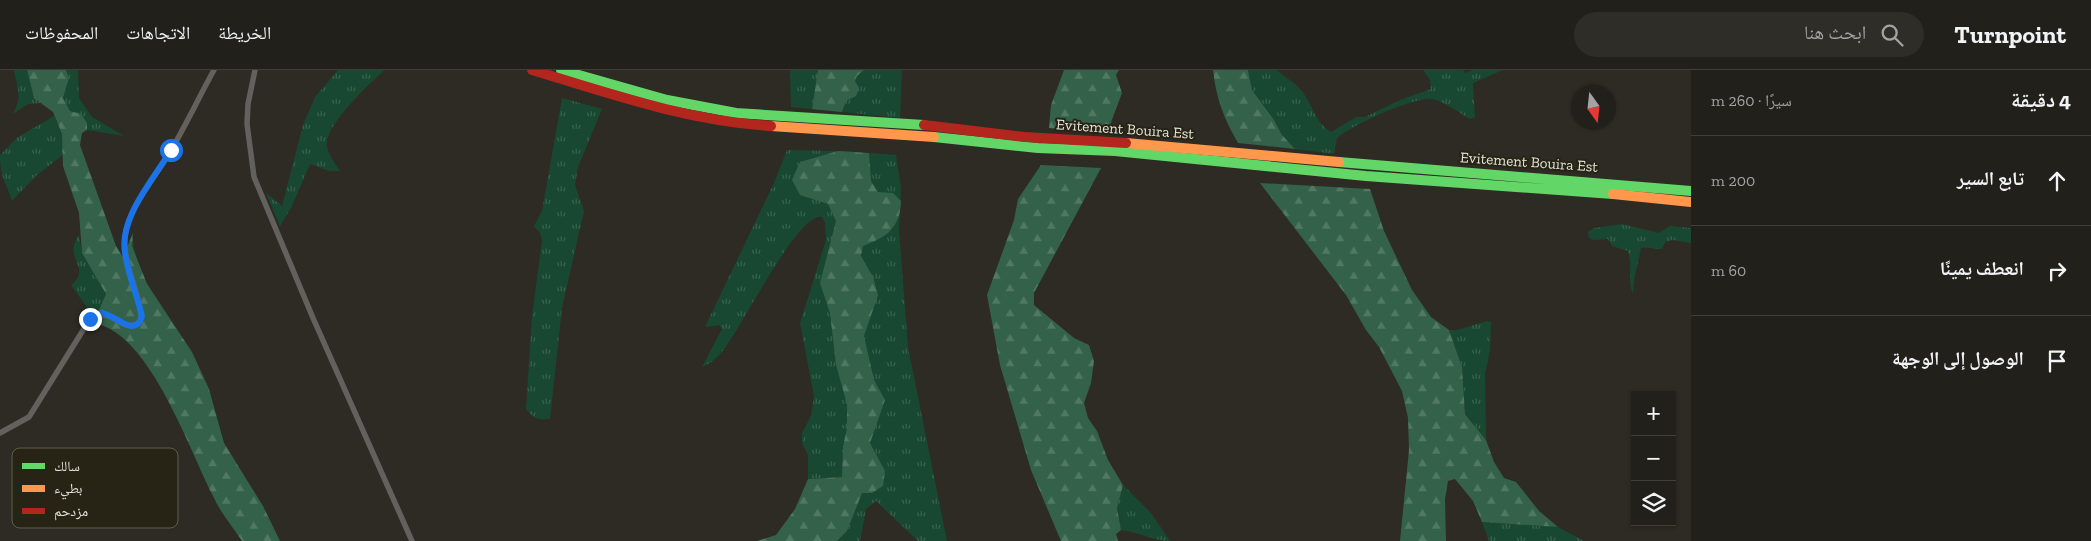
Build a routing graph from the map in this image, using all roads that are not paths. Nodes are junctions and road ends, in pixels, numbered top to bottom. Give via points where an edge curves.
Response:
1 (214, 70) edge
2 (255, 70) edge
3 (532, 70) edge
4 (562, 70) edge
5 (1691, 191) edge
6 (1691, 202) edge
7 (0, 434) edge
8 (412, 541) edge

1 - 7 street via 126,230 125,252 140,309 140,322 128,326 101,313 90,319 29,417
2 - 8 street via 247,124 254,177
3 - 6 highway via 667,111 734,124 1115,151 1366,176 1561,189
4 - 5 highway, Evitement Bouira Est via 667,100 736,113 903,123 1025,138 1117,142

